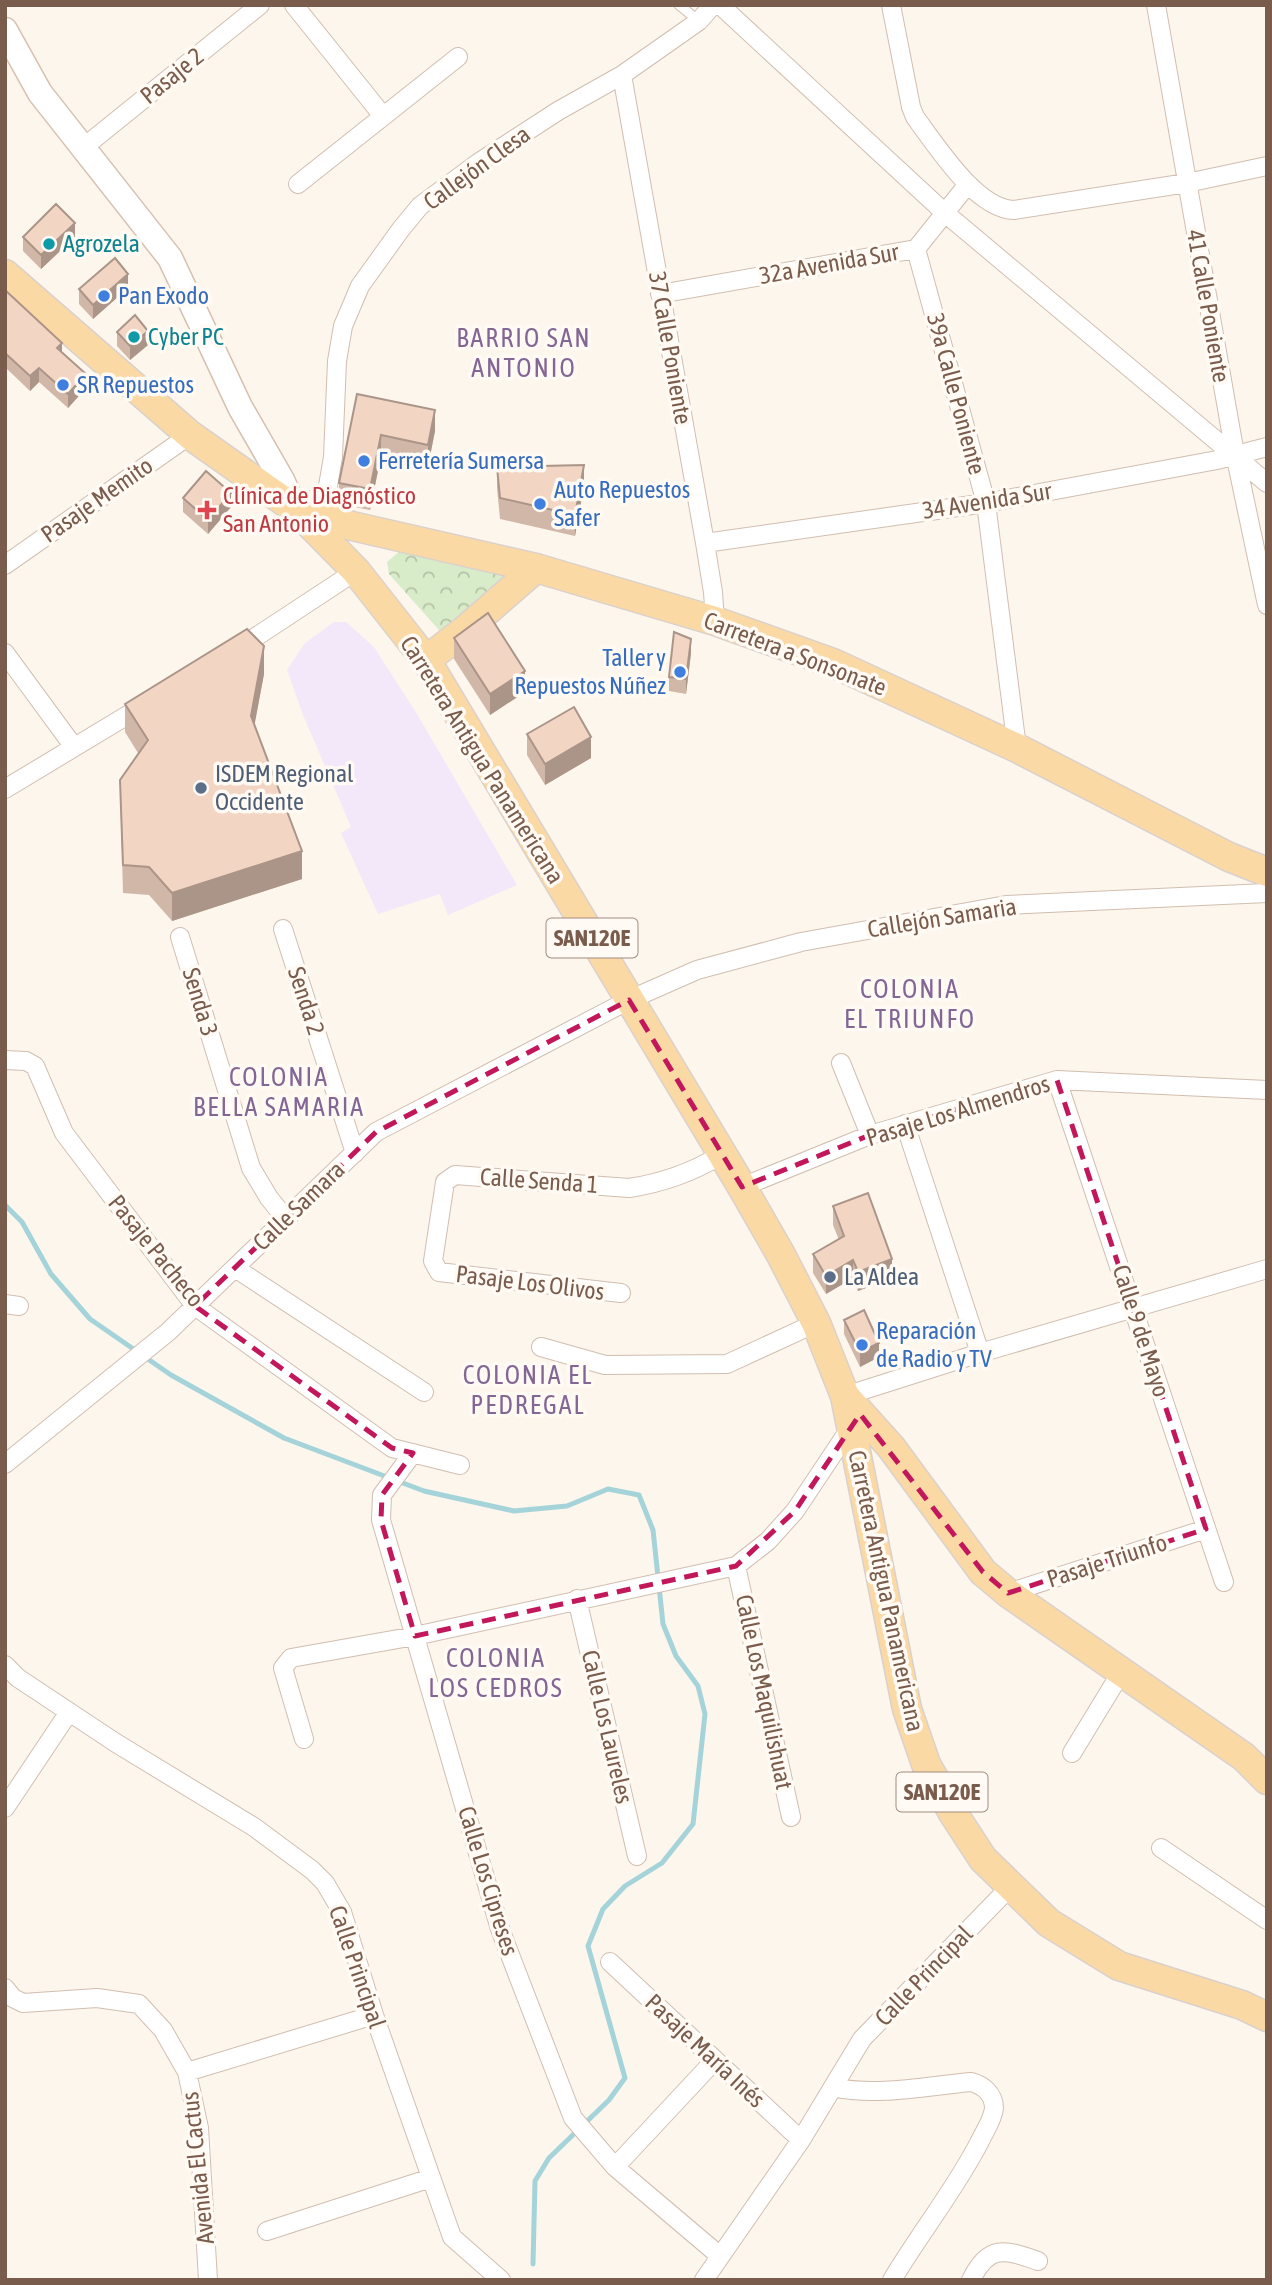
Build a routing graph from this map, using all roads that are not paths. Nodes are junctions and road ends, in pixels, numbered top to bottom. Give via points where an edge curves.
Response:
1 (260, 5) edge
2 (294, 5) edge
3 (679, 5) edge
4 (713, 5) edge
5 (720, 5) edge
6 (891, 5) edge
7 (1156, 5) edge
8 (699, 21) junction
9 (5, 30) edge
10 (458, 57) dead end
11 (622, 75) junction
12 (383, 116) junction
13 (84, 148) junction
14 (1267, 166) edge
15 (1187, 183) junction
16 (298, 184) dead end
17 (968, 184) junction
18 (945, 213) junction
19 (916, 249) junction
20 (5, 274) edge
21 (660, 294) junction
22 (190, 435) junction
23 (1267, 447) edge
24 (1235, 454) junction
25 (1267, 483) edge
26 (986, 503) junction
27 (295, 509) junction
28 (705, 543) junction
29 (5, 565) edge
30 (536, 568) junction
31 (356, 571) junction
32 (1267, 605) edge
33 (715, 621) junction
34 (5, 653) edge
35 (426, 660) junction
36 (217, 662) edge
37 (158, 697) edge
38 (74, 747) junction
39 (1017, 748) junction
40 (5, 789) edge
41 (1267, 872) edge
42 (1267, 893) edge
43 (283, 929) dead end
44 (180, 937) dead end
45 (629, 1000) junction
46 (5, 1060) edge
47 (841, 1063) dead end
48 (1057, 1080) junction
49 (1267, 1090) edge
50 (905, 1124) junction
51 (870, 1135) junction
52 (355, 1153) junction
53 (720, 1156) junction
54 (741, 1187) junction
55 (286, 1219) junction
56 (235, 1268) junction
57 (1267, 1269) edge
58 (439, 1272) joint
59 (621, 1293) dead end
60 (195, 1306) junction
61 (1133, 1309) junction
62 (816, 1323) junction
63 (541, 1347) dead end
64 (980, 1353) junction
65 (424, 1392) dead end
66 (845, 1396) junction
67 (851, 1427) junction
68 (413, 1453) junction
69 (5, 1464) edge
70 (460, 1465) dead end
71 (1206, 1529) junction
72 (736, 1566) junction
73 (1224, 1582) dead end
74 (1008, 1593) junction
75 (577, 1599) junction
76 (415, 1636) junction
77 (5, 1665) edge
78 (1122, 1671) junction
79 (69, 1712) junction
80 (304, 1739) dead end
81 (1072, 1753) dead end
82 (1267, 1780) edge
83 (5, 1808) edge
84 (791, 1817) dead end
85 (1161, 1849) dead end
86 (637, 1856) dead end
87 (1010, 1887) junction
88 (1267, 1920) edge
89 (610, 1962) dead end
90 (5, 1988) edge
91 (374, 2015) junction
92 (1267, 2017) edge
93 (715, 2060) junction
94 (187, 2072) junction
95 (832, 2087) junction
96 (801, 2140) junction
97 (615, 2167) junction
98 (431, 2178) junction
99 (267, 2231) dead end
100 (720, 2256) junction
101 (1038, 2260) dead end
102 (208, 2280) edge
103 (501, 2280) edge
104 (704, 2280) edge
105 (892, 2280) edge
106 (971, 2280) edge

1 - 13 street, Pasaje 2
2 - 12 street
3 - 8 lane
4 - 8 street, Callejón Clesa
5 - 18 street
6 - 17 street via 915,117
7 - 15 street, 41 Calle Poniente
8 - 11 street, Callejón Clesa
9 - 13 street via 40,93
10 - 12 street
11 - 21 street, 37 Calle Poniente
11 - 27 street, Callejón Clesa via 478,163 421,206 384,250 360,286 343,326 328,486 322,495
12 - 16 street
13 - 27 street via 170,258 240,407
14 - 15 street
15 - 17 street via 1014,210 996,206
15 - 24 street, 41 Calle Poniente
17 - 18 street, 32a Avenida Sur
18 - 19 street, 32a Avenida Sur
18 - 24 street
19 - 21 street, 32a Avenida Sur
19 - 26 street, 39a Calle Poniente
20 - 22 main road
21 - 28 street, 37 Calle Poniente
22 - 27 main road
22 - 29 street, Pasaje Memito
23 - 24 street, 34 Avenida Sur
24 - 25 street
24 - 26 street, 34 Avenida Sur
24 - 32 street, 41 Calle Poniente
26 - 28 street, 34 Avenida Sur
26 - 39 street, 39a Calle Poniente
27 - 30 main road, Carretera a Sonsonate
27 - 31 main road, Carretera Antigua Panamericana / SAN120E
28 - 33 street, 37 Calle Poniente
30 - 33 main road, Carretera a Sonsonate
30 - 35 main road
31 - 35 main road, Carretera Antigua Panamericana / SAN120E
31 - 36 street
33 - 39 main road, Carretera a Sonsonate via 833,663
34 - 38 street
35 - 45 main road, Carretera Antigua Panamericana / SAN120E
37 - 38 street
38 - 40 street
39 - 41 main road, Carretera a Sonsonate
42 - 45 street, Callejón Samaria via 1006,905 800,942 697,970
43 - 52 street, Senda 2
44 - 55 street, Senda 3 via 251,1168
45 - 52 street, Calle Samara via 376,1132
45 - 53 main road, Carretera Antigua Panamericana / SAN120E
46 - 60 street, Pasaje Pacheco via 35,1066 64,1133
47 - 51 street
48 - 49 street, Pasaje Los Almendros
48 - 50 street, Pasaje Los Almendros
48 - 61 street, Calle 9 de Mayo
50 - 51 street, Pasaje Los Almendros
50 - 64 street
51 - 54 street, Pasaje Los Almendros
52 - 55 street, Calle Samara
53 - 54 main road, Carretera Antigua Panamericana / SAN120E
53 - 58 street, Calle Senda 1 via 695,1171 629,1188 455,1175 445,1182 433,1261
54 - 62 main road, Carretera Antigua Panamericana / SAN120E
55 - 56 street, Calle Samara
56 - 60 street, Calle Samara
56 - 65 street
57 - 61 street
58 - 59 street, Pasaje Los Olivos
60 - 68 street, Pasaje Pacheco via 392,1448
60 - 69 street, Calle Samara
61 - 64 street
61 - 71 street, Calle 9 de Mayo
62 - 63 street via 727,1364 605,1365
62 - 66 main road, Carretera Antigua Panamericana / SAN120E
64 - 66 street
66 - 67 main road, Carretera Antigua Panamericana / SAN120E
66 - 74 main road, Carretera Antigua Panamericana / SAN120E via 891,1447 983,1572
67 - 72 street via 795,1511 768,1541
67 - 87 main road, Carretera Antigua Panamericana / SAN120E via 907,1709 922,1753 983,1859
68 - 70 street, Pasaje Pacheco
68 - 76 street, Calle Los Cipreses via 382,1494 381,1520
71 - 73 street, Calle 9 de Mayo
71 - 74 street, Pasaje Triunfo
72 - 75 street
72 - 84 street, Calle Los Maquilishuat
74 - 78 main road, Carretera Antigua Panamericana / SAN120E
75 - 76 street
75 - 86 street, Calle Los Laureles
76 - 80 street via 291,1658 283,1668
76 - 97 street, Calle Los Cipreses via 505,1941 573,2118
77 - 79 street, Calle Principal
78 - 81 street
78 - 82 main road, Carretera Antigua Panamericana / SAN120E via 1244,1757
79 - 83 street
79 - 91 street, Calle Principal via 254,1827 312,1870 342,1912
85 - 88 street
87 - 92 main road, Carretera Antigua Panamericana / SAN120E via 1048,1923 1119,1966
87 - 95 street, Calle Principal via 862,2039
89 - 93 street, Pasaje María Inés
90 - 94 street, Avenida El Cactus via 23,2003 97,1998 139,2004 163,2031
91 - 94 street
91 - 98 street, Calle Principal
93 - 96 street, Pasaje María Inés
93 - 97 street
94 - 102 street, Avenida El Cactus via 199,2128
95 - 96 street, Calle Principal
95 - 105 street via 888,2090 971,2082 990,2094 991,2120
96 - 100 street, Calle Principal
97 - 100 street, Calle Los Cipreses
98 - 99 street
98 - 103 street, Calle Principal via 452,2237
100 - 104 street, Calle Principal
101 - 106 street via 999,2251 976,2269

